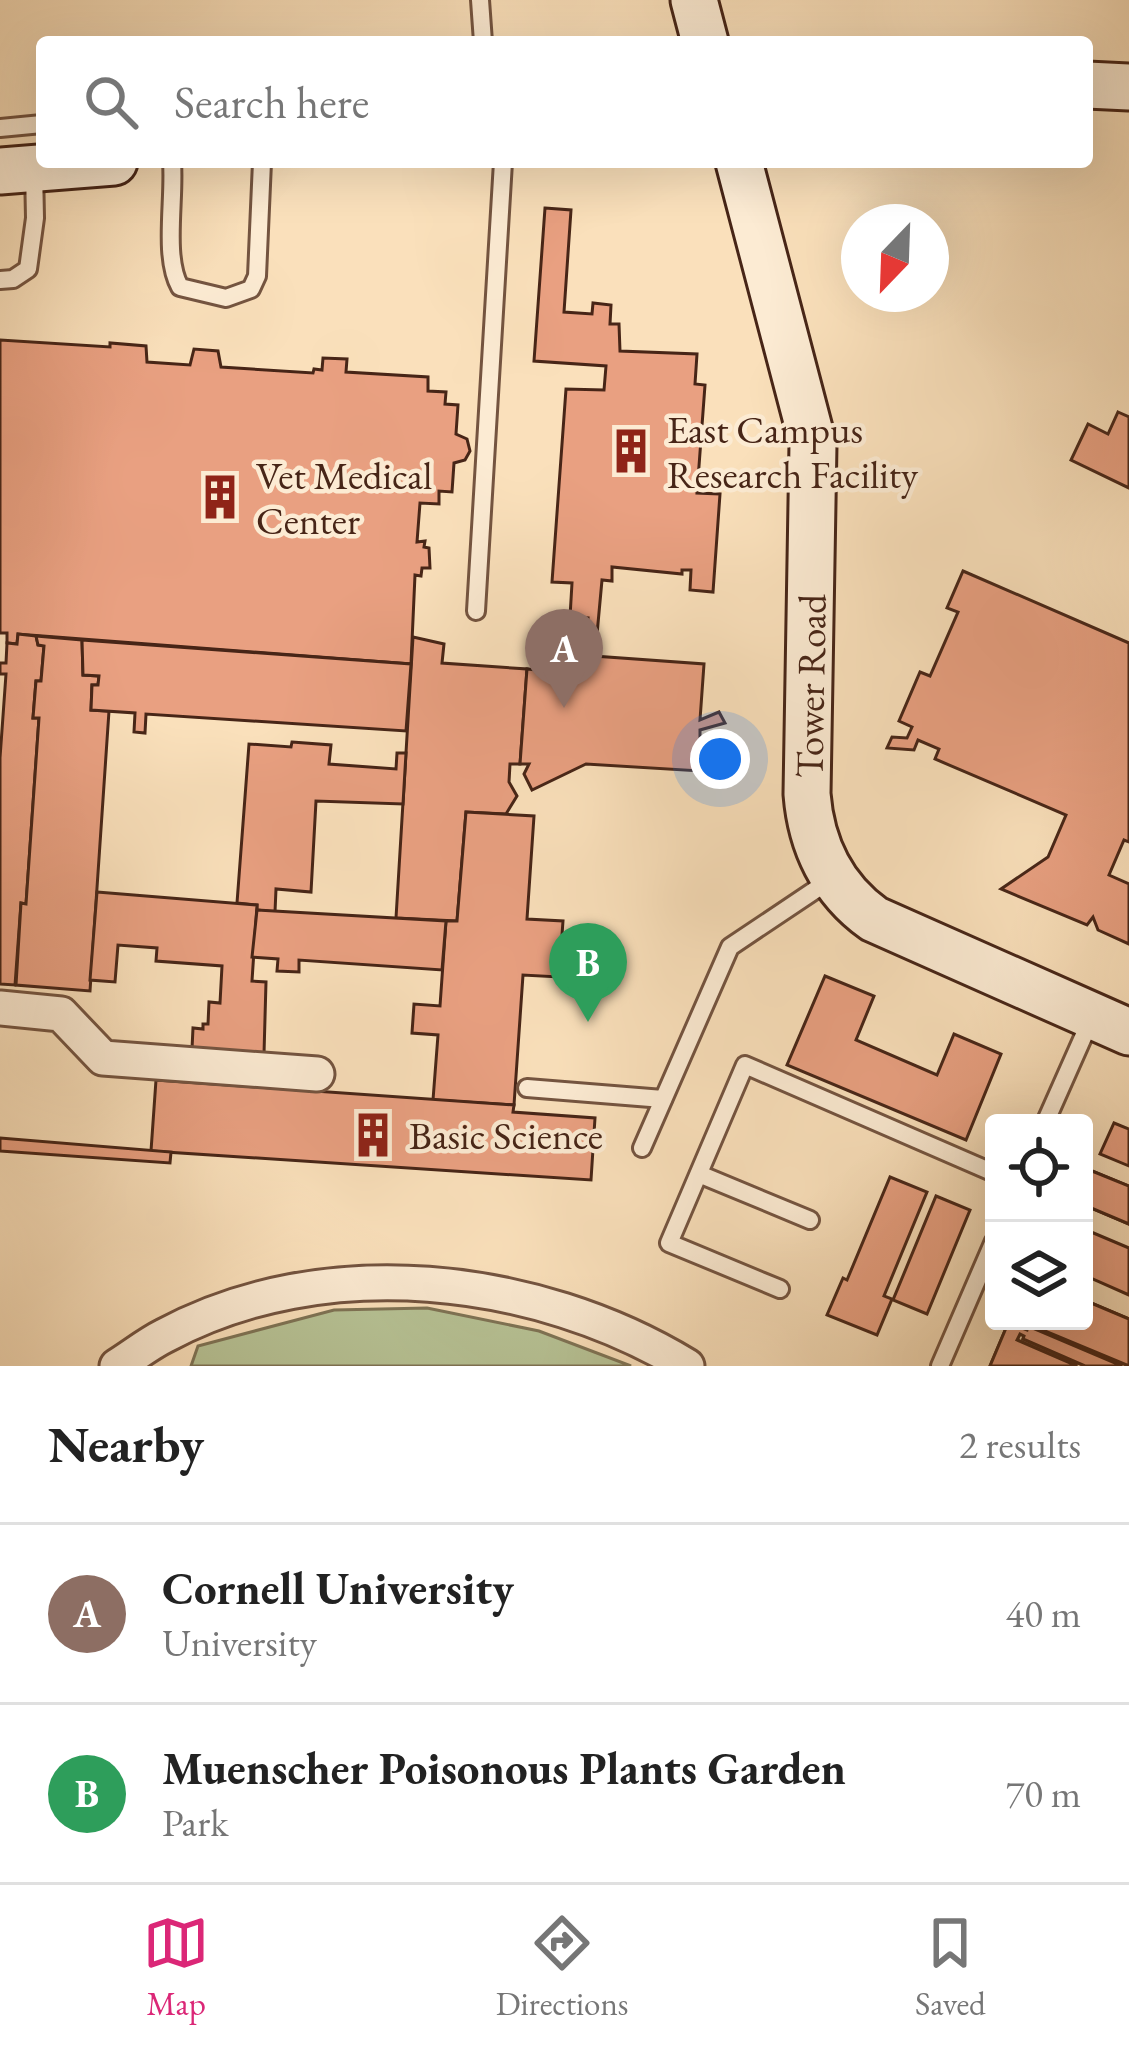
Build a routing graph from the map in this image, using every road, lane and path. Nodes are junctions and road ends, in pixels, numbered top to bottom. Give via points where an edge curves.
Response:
1 (480, 0) edge
2 (694, 0) edge
3 (483, 36) edge
4 (703, 36) edge
5 (1093, 85) edge
6 (1129, 87) edge
7 (0, 128) edge
8 (25, 154) edge
9 (173, 168) edge
10 (262, 168) edge
11 (503, 168) edge
12 (741, 168) edge
13 (0, 280) edge
14 (476, 611) dead end
15 (833, 878) junction
16 (0, 1007) edge
17 (1110, 1024) edge
18 (317, 1074) dead end
19 (527, 1088) dead end
20 (663, 1099) junction
21 (1051, 1114) edge
22 (642, 1148) dead end
23 (985, 1169) edge
24 (698, 1174) junction
25 (811, 1220) dead end
26 (985, 1262) edge
27 (779, 1289) dead end
28 (118, 1366) edge
29 (687, 1366) edge
30 (940, 1366) edge

1 - 3 lane
2 - 4 street
5 - 6 street
7 - 8 lane
8 - 13 lane via 34,218 28,268
9 - 10 lane via 171,271 180,287 226,298 251,289 257,276
11 - 14 lane
12 - 15 street, Tower Road via 813,444 807,794
15 - 17 street, Tower Road via 874,919
15 - 20 lane via 730,947
16 - 18 street via 61,1014 103,1058
17 - 21 lane
19 - 20 lane
20 - 22 lane
23 - 24 lane via 745,1065
24 - 25 lane
24 - 27 lane via 669,1243
26 - 30 lane
28 - 29 street via 218,1313 272,1297 386,1283 517,1298

